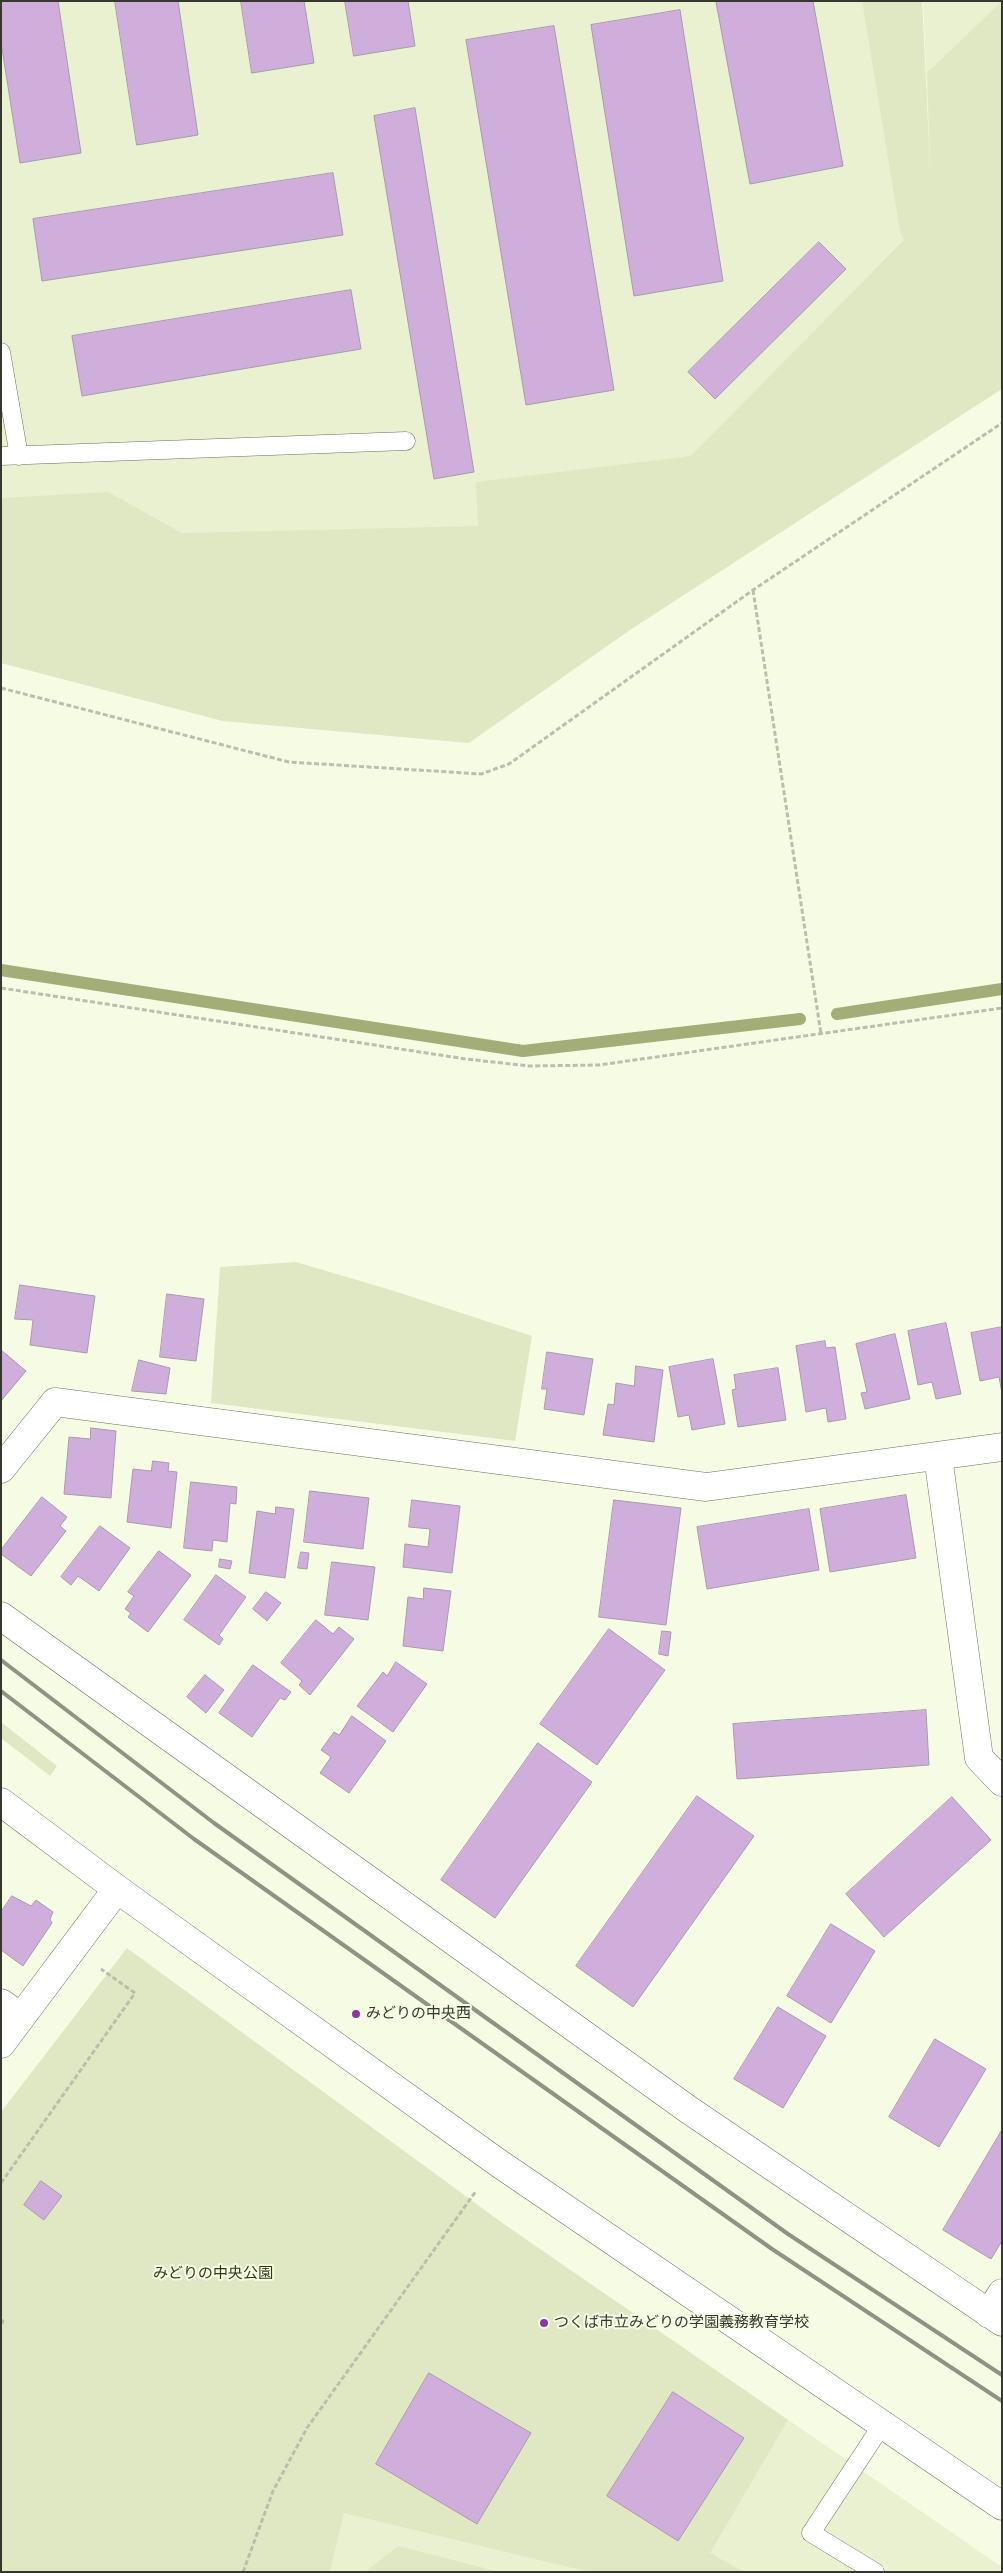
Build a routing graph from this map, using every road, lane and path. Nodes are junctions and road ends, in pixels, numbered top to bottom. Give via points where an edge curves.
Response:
1 (1, 352) edge
2 (1002, 423) edge
3 (406, 441) dead end
4 (10, 456) edge
5 (753, 590) junction
6 (1, 688) edge
7 (1, 988) edge
8 (1002, 1008) edge
9 (821, 1034) junction
10 (1002, 1447) edge
11 (938, 1456) junction
12 (1, 1469) edge
13 (1, 1616) edge
14 (990, 1755) edge
15 (1002, 1782) edge
16 (1, 1802) edge
17 (117, 1889) junction
18 (94, 1965) dead end
19 (11, 2010) edge
20 (1, 2044) edge
21 (496, 2162) junction
22 (1, 2183) edge
23 (998, 2310) edge
24 (1, 2320) edge
25 (1, 2325) edge
26 (882, 2425) junction
27 (1002, 2506) edge
28 (243, 2572) edge
29 (875, 2572) edge

1 - 4 lane
2 - 5 path
3 - 4 lane
5 - 6 path via 510,764 481,774 289,762
5 - 9 path
7 - 9 path via 466,1060 529,1066 599,1065
8 - 9 path
10 - 11 street
11 - 12 street via 706,1487 55,1402
11 - 14 street
13 - 23 street via 689,2110
14 - 15 street
16 - 17 street
17 - 19 street
17 - 21 street
18 - 22 path via 135,1994
19 - 20 street
21 - 26 street
21 - 28 path via 307,2428 273,2491
24 - 25 path
26 - 27 street
26 - 29 lane via 811,2533

